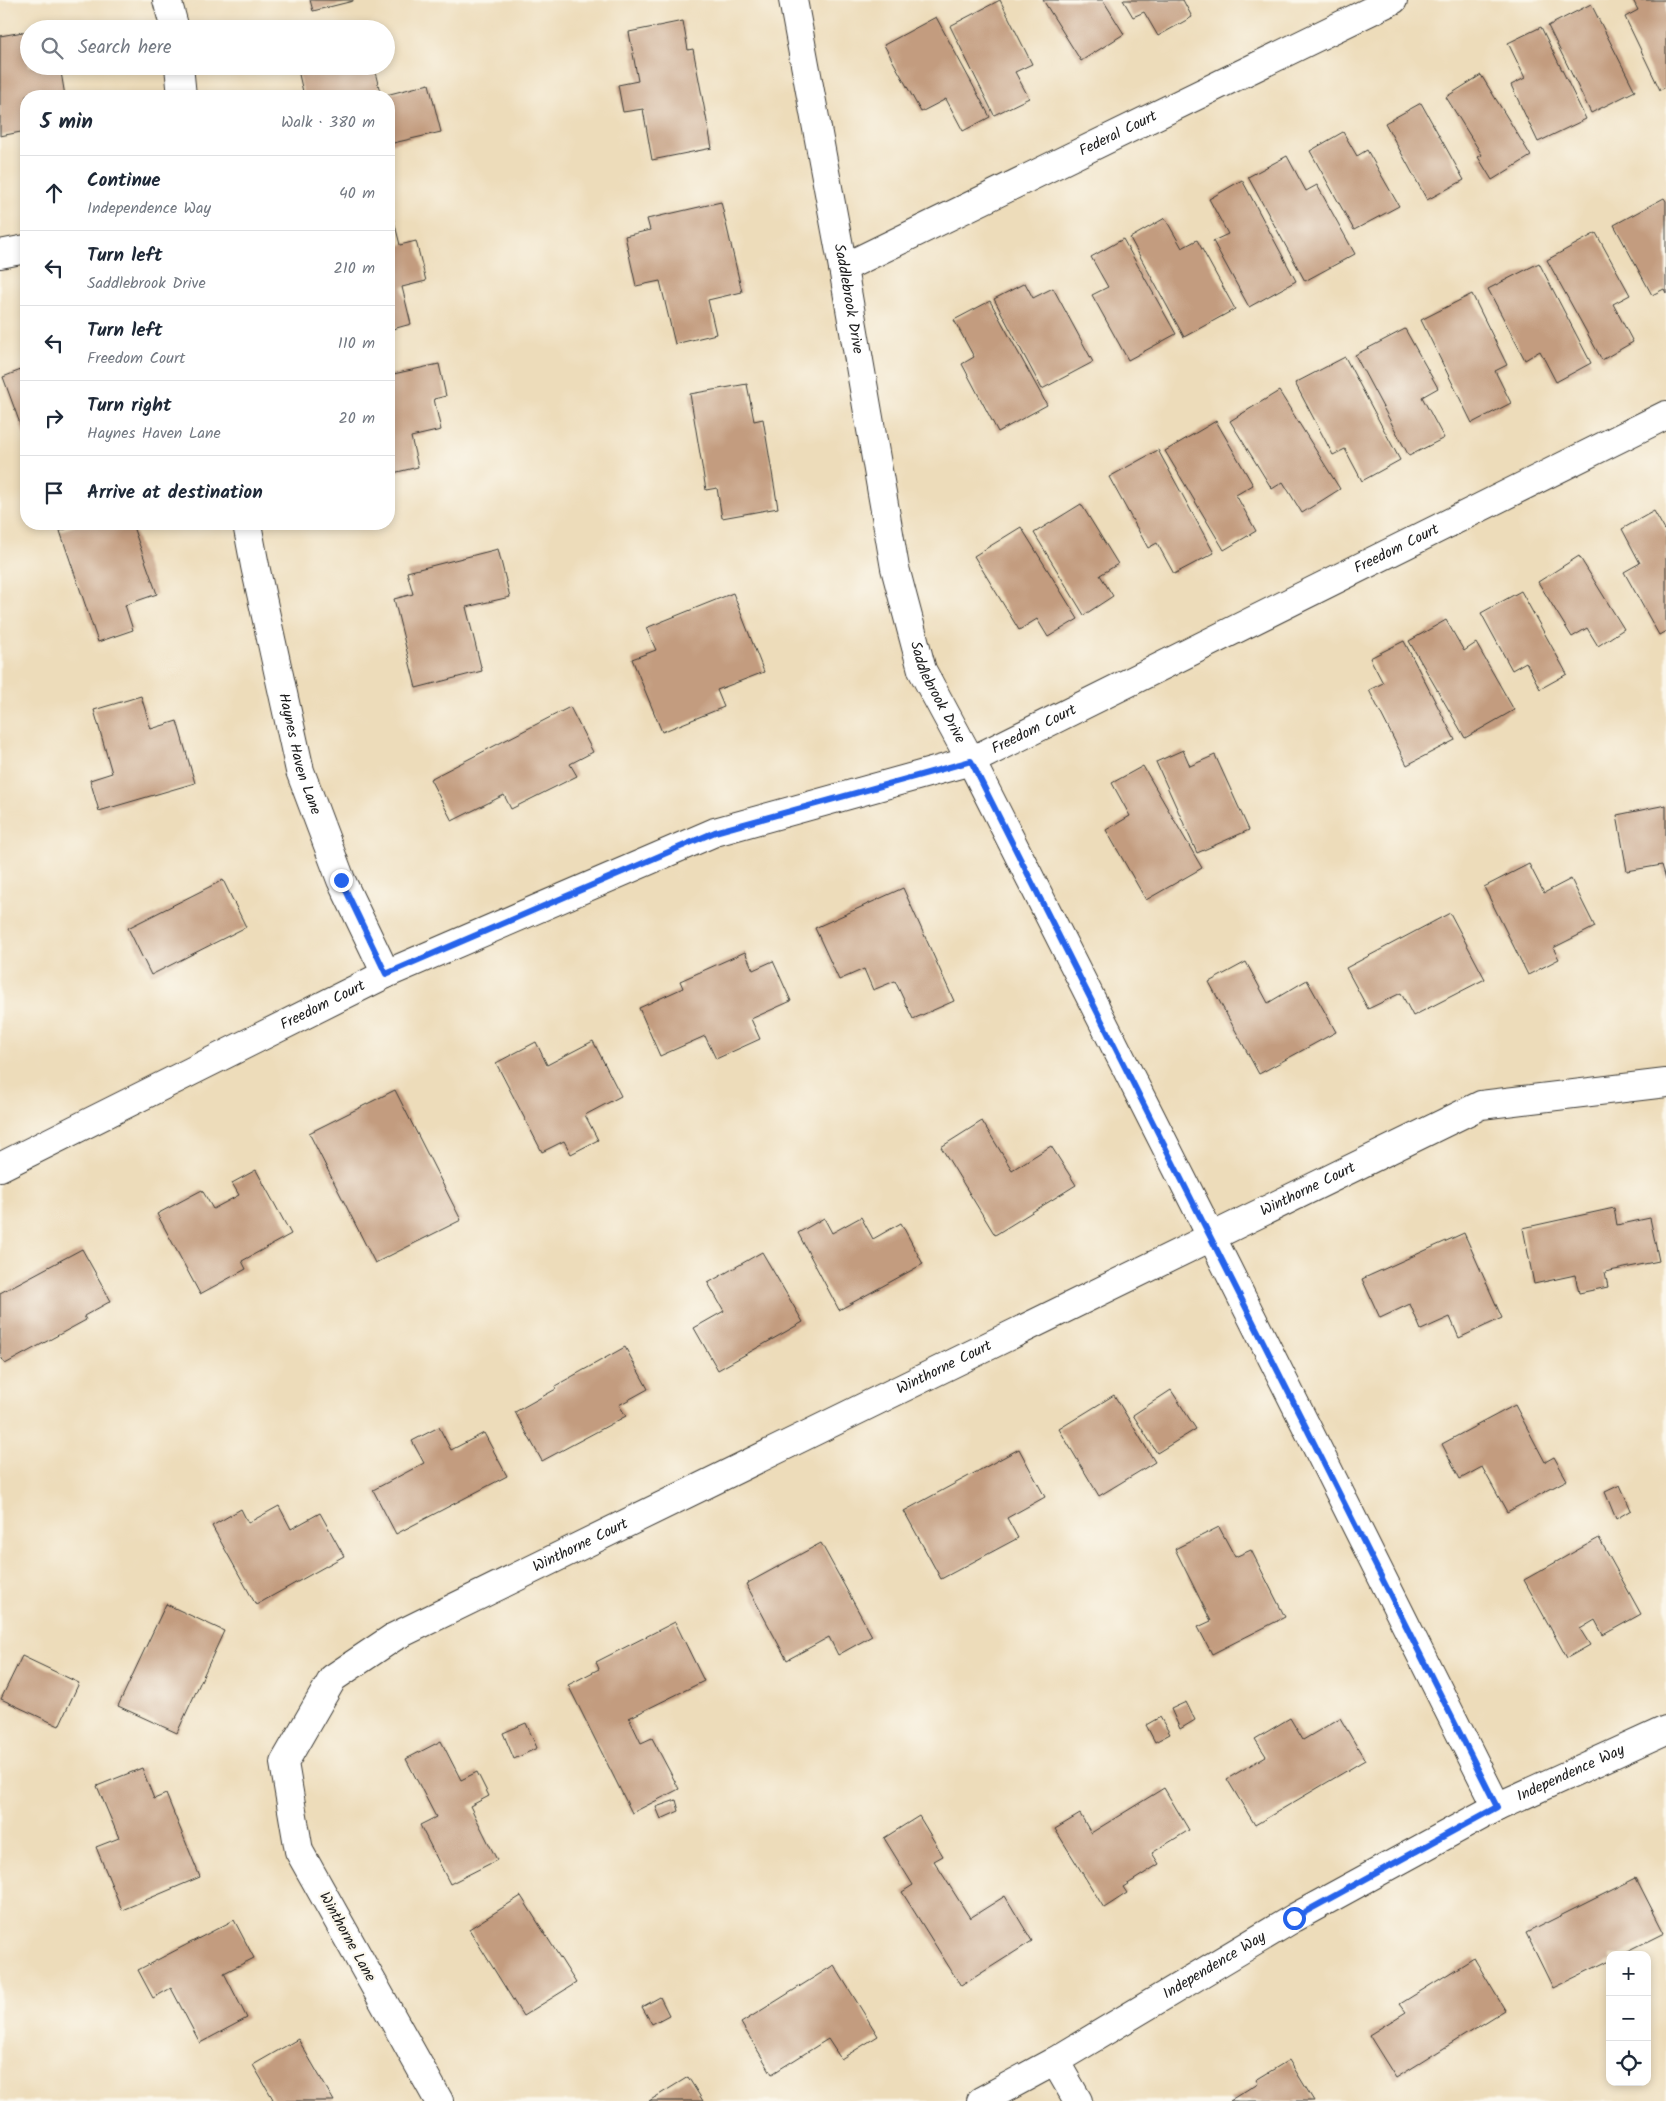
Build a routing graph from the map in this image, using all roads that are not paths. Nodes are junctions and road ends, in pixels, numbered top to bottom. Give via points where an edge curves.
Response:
1 (168, 0) edge
2 (793, 0) edge
3 (1393, 0) edge
4 (173, 20) edge
5 (180, 75) edge
6 (181, 90) edge
7 (20, 250) edge
8 (0, 254) edge
9 (843, 268) junction
10 (1666, 415) edge
11 (249, 530) edge
12 (971, 761) junction
13 (386, 974) junction
14 (1666, 1083) edge
15 (0, 1167) edge
16 (1211, 1236) junction
17 (1666, 1730) edge
18 (284, 1763) joint
19 (1497, 1807) junction
20 (1055, 2061) junction
21 (439, 2101) edge
22 (981, 2101) edge
23 (1078, 2101) edge

1 - 4 street
2 - 9 street, Saddlebrook Drive
3 - 9 street, Federal Court
5 - 6 street
7 - 8 street
9 - 12 street, Saddlebrook Drive via 895,568 922,670
10 - 12 street, Freedom Court
11 - 13 street, Haynes Haven Lane via 300,771 341,880
12 - 13 street, Freedom Court via 715,832
12 - 16 street, Saddlebrook Drive
13 - 15 street, Freedom Court
14 - 16 street, Winthorne Court via 1481,1105
16 - 18 street, Winthorne Court via 394,1637 333,1678
16 - 19 street, Saddlebrook Drive
17 - 19 street, Independence Way
18 - 21 street, Winthorne Lane via 299,1851
19 - 20 street, Independence Way via 1294,1918
20 - 22 street, Independence Way
20 - 23 street

